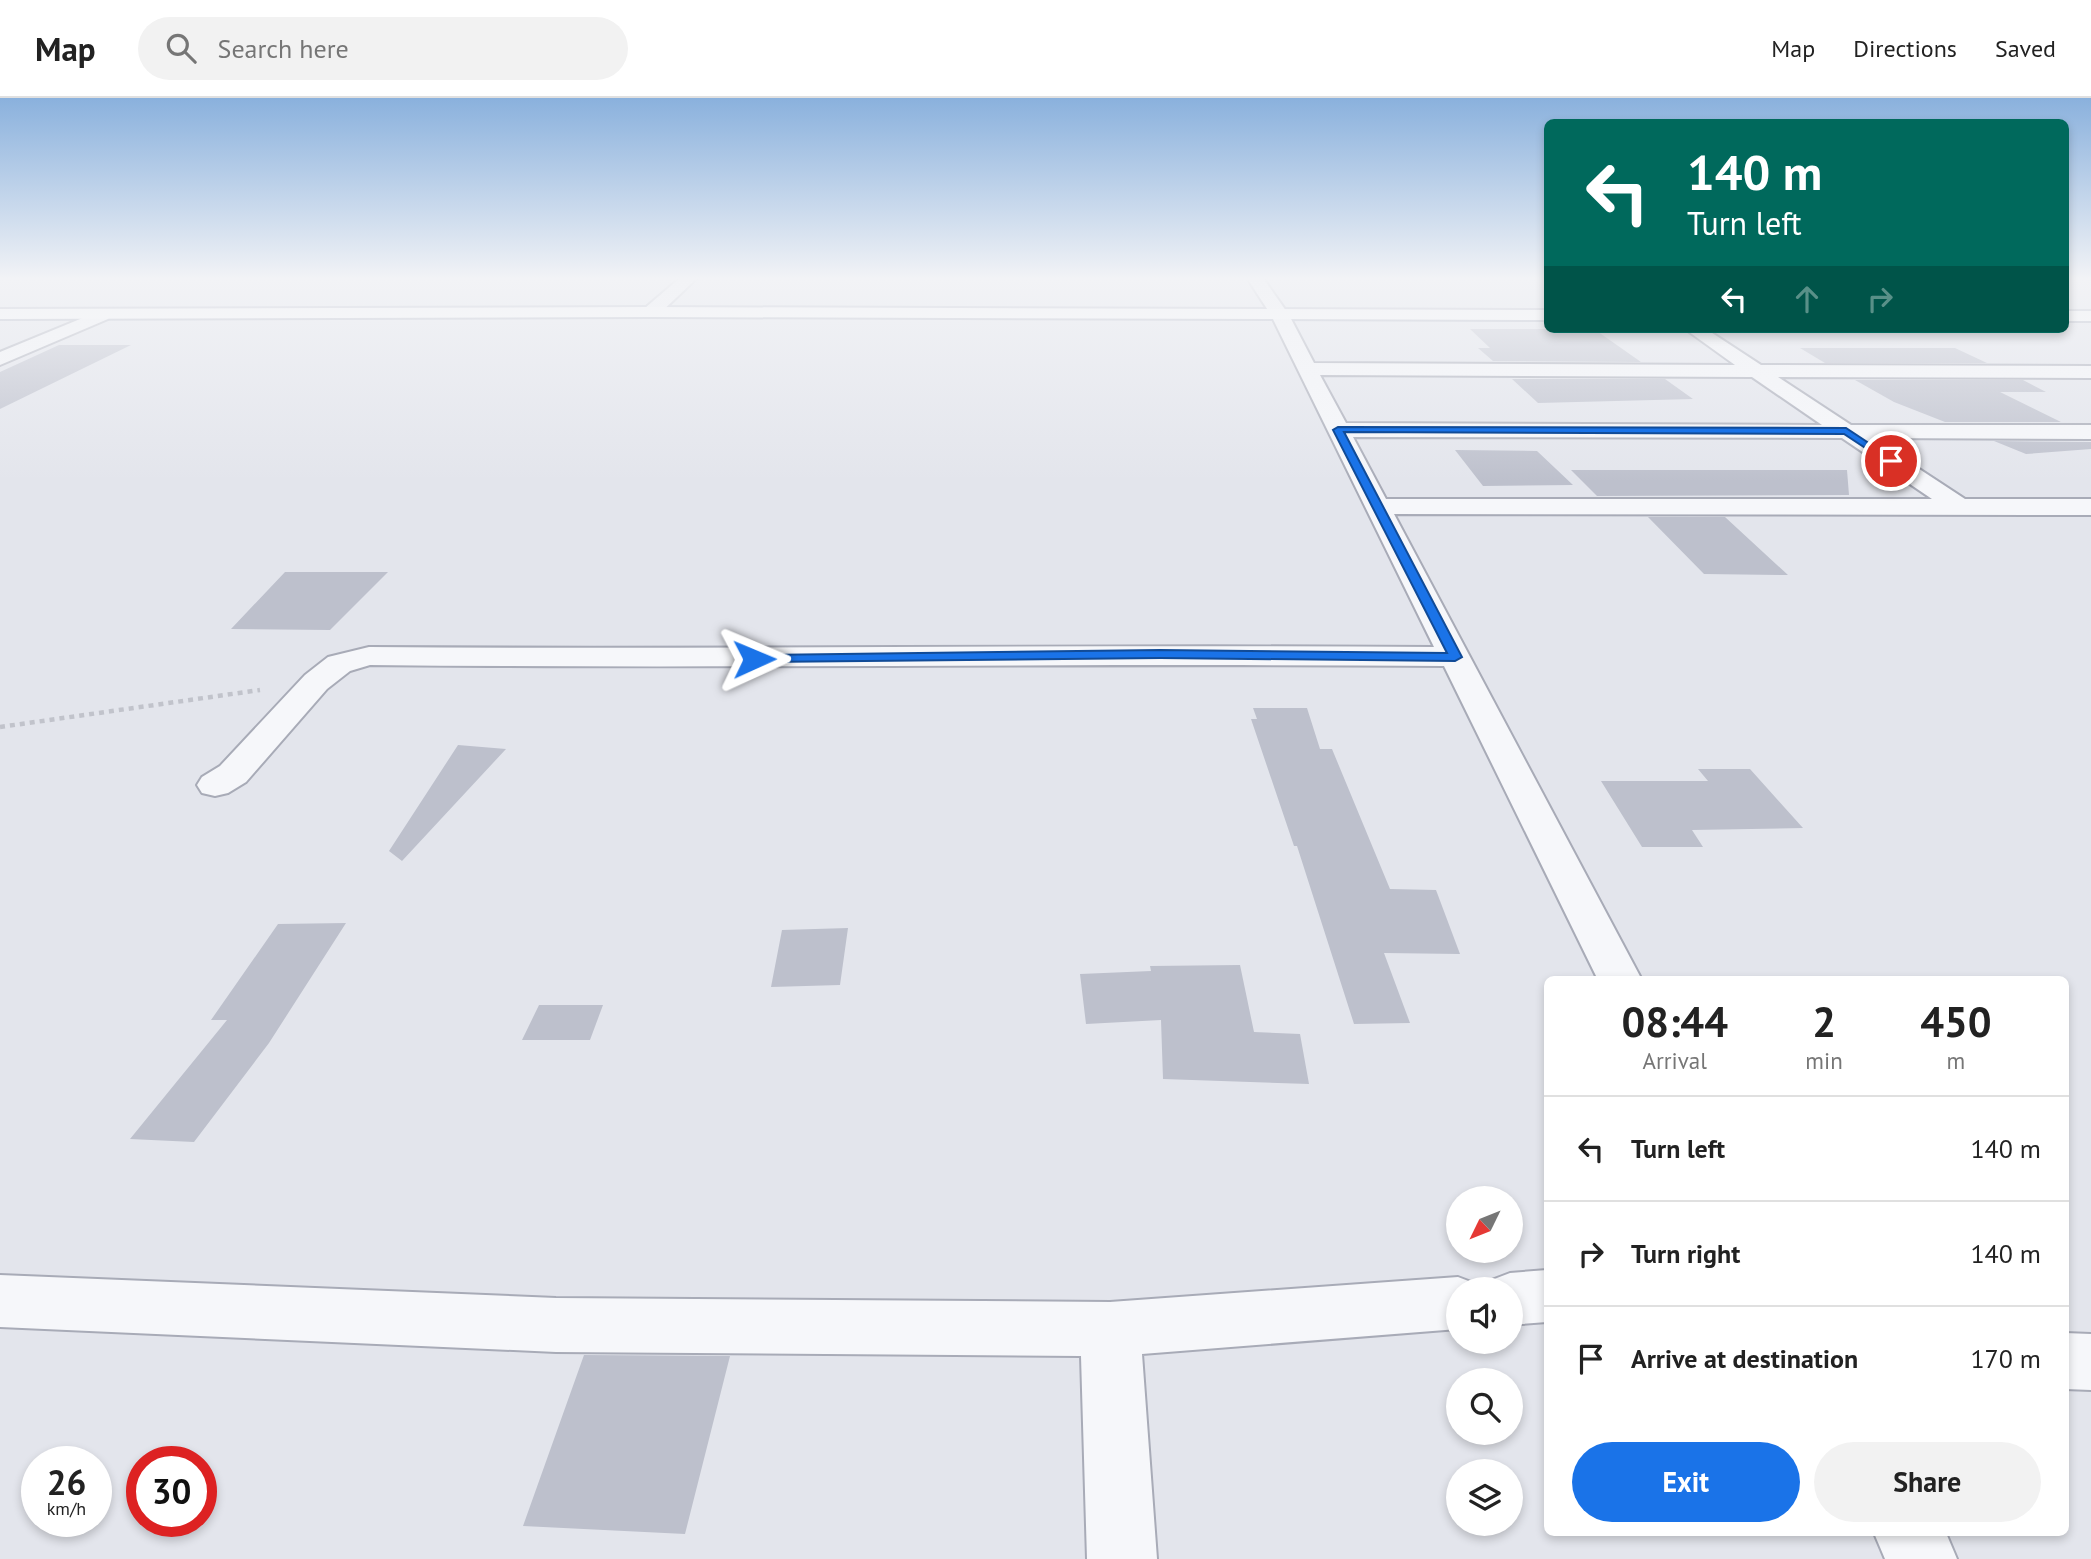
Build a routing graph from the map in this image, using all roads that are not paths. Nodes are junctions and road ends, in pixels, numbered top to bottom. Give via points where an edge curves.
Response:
1 (30, 346) edge
2 (1295, 346) edge
3 (1720, 346) edge
4 (0, 359) edge
5 (1306, 369) junction
6 (1757, 371) junction
7 (2091, 372) edge
8 (1338, 430) junction
9 (1846, 431) junction
10 (2091, 432) edge
11 (1377, 506) junction
12 (1958, 506) junction
13 (2091, 507) edge
14 (1455, 657) junction
15 (215, 785) dead end
16 (1618, 976) edge
17 (1544, 1296) edge
18 (1523, 1298) edge
19 (0, 1301) edge
20 (1446, 1304) edge
21 (1110, 1329) junction
22 (2069, 1361) edge
23 (2091, 1362) edge
24 (1910, 1536) edge
25 (1122, 1559) edge
26 (1922, 1559) edge

1 - 4 street
2 - 5 street
3 - 6 street
5 - 6 street
5 - 8 street
6 - 7 street
6 - 9 street
8 - 9 street
8 - 11 street
9 - 10 street
9 - 12 street
11 - 12 street
11 - 14 street
12 - 13 street
14 - 15 street via 369,656 339,664 317,682 233,774
14 - 16 street
17 - 18 street
19 - 21 street via 556,1325
20 - 21 street
21 - 25 street
22 - 23 street
24 - 26 street

